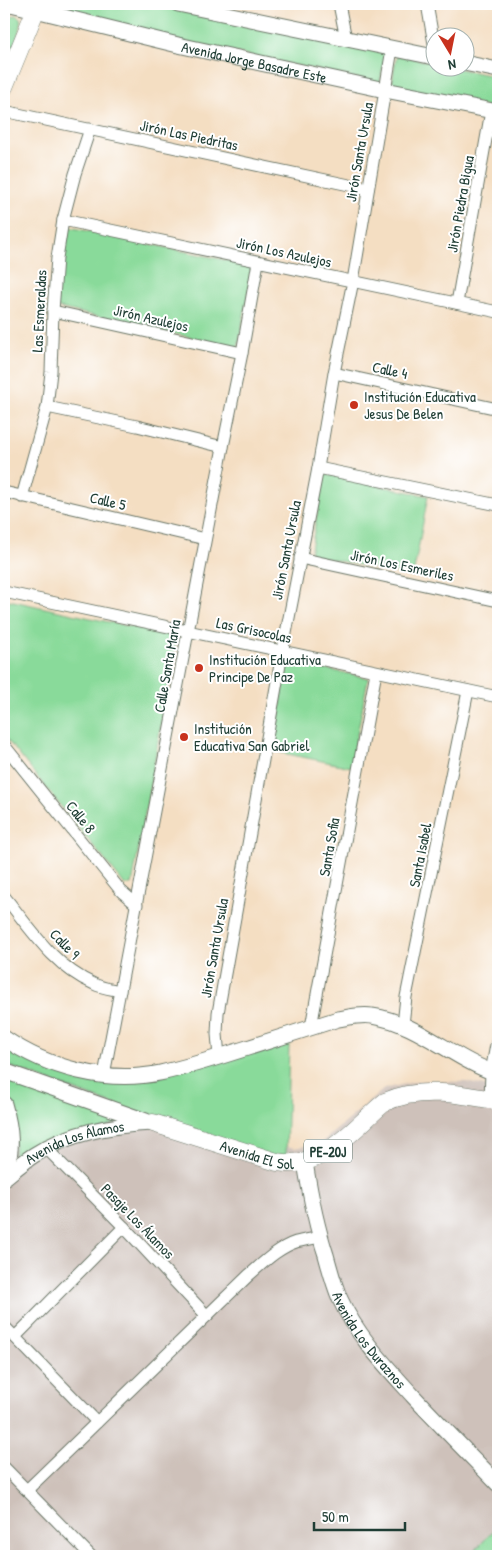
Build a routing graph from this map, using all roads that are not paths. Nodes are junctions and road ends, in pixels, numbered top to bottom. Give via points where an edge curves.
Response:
1 (11, 4) edge
2 (178, 4) edge
3 (339, 4) edge
4 (427, 4) edge
5 (36, 7) edge
6 (223, 9) edge
7 (431, 28) edge
8 (346, 39) junction
9 (392, 49) junction
10 (424, 55) edge
11 (474, 65) edge
12 (498, 70) edge
13 (4, 87) edge
14 (384, 90) junction
15 (4, 111) edge
16 (495, 112) edge
17 (90, 129) junction
18 (368, 189) junction
19 (63, 220) junction
20 (258, 262) junction
21 (352, 281) junction
22 (457, 303) junction
23 (53, 311) junction
24 (498, 312) edge
25 (242, 353) junction
26 (334, 373) junction
27 (47, 407) junction
28 (498, 408) edge
29 (223, 447) junction
30 (318, 468) junction
31 (4, 492) edge
32 (22, 497) junction
33 (498, 505) edge
34 (206, 539) junction
35 (300, 558) junction
36 (4, 592) edge
37 (498, 601) edge
38 (189, 631) junction
39 (283, 650) junction
40 (376, 672) junction
41 (468, 691) junction
42 (498, 697) edge
43 (4, 745) edge
44 (4, 896) edge
45 (137, 905) junction
46 (120, 991) junction
47 (403, 1025) junction
48 (311, 1027) junction
49 (4, 1038) edge
50 (498, 1045) edge
51 (220, 1057) junction
52 (4, 1071) edge
53 (496, 1073) edge
54 (104, 1075) junction
55 (496, 1097) edge
56 (4, 1104) edge
57 (153, 1123) junction
58 (46, 1148) junction
59 (305, 1162) junction
60 (4, 1177) edge
61 (124, 1227) junction
62 (320, 1237) junction
63 (207, 1316) junction
64 (4, 1326) edge
65 (15, 1337) junction
66 (97, 1422) junction
67 (4, 1466) edge
68 (498, 1484) edge
69 (27, 1490) junction
70 (91, 1556) edge

1 - 5 main road, Avenida Jorge Basadre Este
2 - 6 main road
3 - 8 street
4 - 7 street
5 - 13 main road
5 - 14 main road, Avenida Jorge Basadre Este via 178,45
6 - 8 main road
8 - 9 main road
9 - 10 main road
9 - 14 street, Jirón Santa Ursula
11 - 12 main road
14 - 16 main road, Avenida Jorge Basadre Este
14 - 18 street, Jirón Santa Ursula
15 - 17 street, Jirón Las Piedritas
16 - 22 street, Jirón Piedra Bigua
17 - 18 street, Jirón Las Piedritas
17 - 19 street, Las Esmeraldas
18 - 21 street, Jirón Santa Ursula
19 - 20 street, Jirón Los Azulejos
19 - 23 street, Las Esmeraldas
20 - 21 street, Jirón Los Azulejos
20 - 25 street, Calle Santa María
21 - 22 street, Jirón Los Azulejos
21 - 26 street, Jirón Santa Ursula
22 - 24 street, Jirón Los Azulejos
23 - 25 street, Jirón Azulejos
23 - 27 street, Las Esmeraldas
25 - 29 street, Calle Santa María
26 - 28 street, Calle 4
26 - 30 street, Jirón Santa Ursula
27 - 29 street
27 - 32 street, Las Esmeraldas
29 - 34 street, Calle Santa María
30 - 33 street
30 - 35 street, Jirón Santa Ursula
31 - 32 street, Calle 5
32 - 34 street, Calle 5
34 - 38 street, Calle Santa María
35 - 37 street, Jirón Los Esmeriles
35 - 39 street, Jirón Santa Ursula
36 - 38 street, Las Grisocolas
38 - 39 street, Las Grisocolas
38 - 45 street, Calle Santa María
39 - 40 street, Las Grisocolas
39 - 51 street, Jirón Santa Ursula via 218,1014
40 - 41 street, Las Grisocolas
40 - 48 street, Santa Sofia
41 - 42 street, Las Grisocolas
41 - 47 street, Santa Isabel
43 - 45 street, Calle 8 via 121,891
44 - 46 street, Calle 9 via 56,960 95,985
45 - 46 street, Calle Santa María
46 - 54 street, Calle Santa María
47 - 48 main road via 371,1016 354,1016
47 - 53 main road
48 - 51 main road
49 - 54 main road via 54,1064
50 - 53 main road
51 - 54 main road via 158,1073
52 - 57 main road, Avenida El Sol
53 - 55 main road
55 - 59 main road, Avenida El Sol / PE-20J via 431,1093 396,1097 385,1102 324,1154
56 - 60 main road, Avenida Los Álamos via 11,1138
57 - 58 main road, Avenida Los Álamos / PE-20J via 88,1131
57 - 59 main road, Avenida El Sol / PE-20J via 277,1162
58 - 60 main road, Avenida Los Álamos / PE-20J
58 - 61 street, Pasaje Los Álamos
59 - 62 main road, Avenida Los Duraznos
61 - 63 street, Pasaje Los Álamos
61 - 65 street
62 - 63 street via 295,1242 279,1250
62 - 68 main road, Avenida Los Duraznos via 340,1298 364,1338 390,1371
63 - 66 street
64 - 65 street
65 - 66 street
66 - 69 street
67 - 69 street
69 - 70 street

